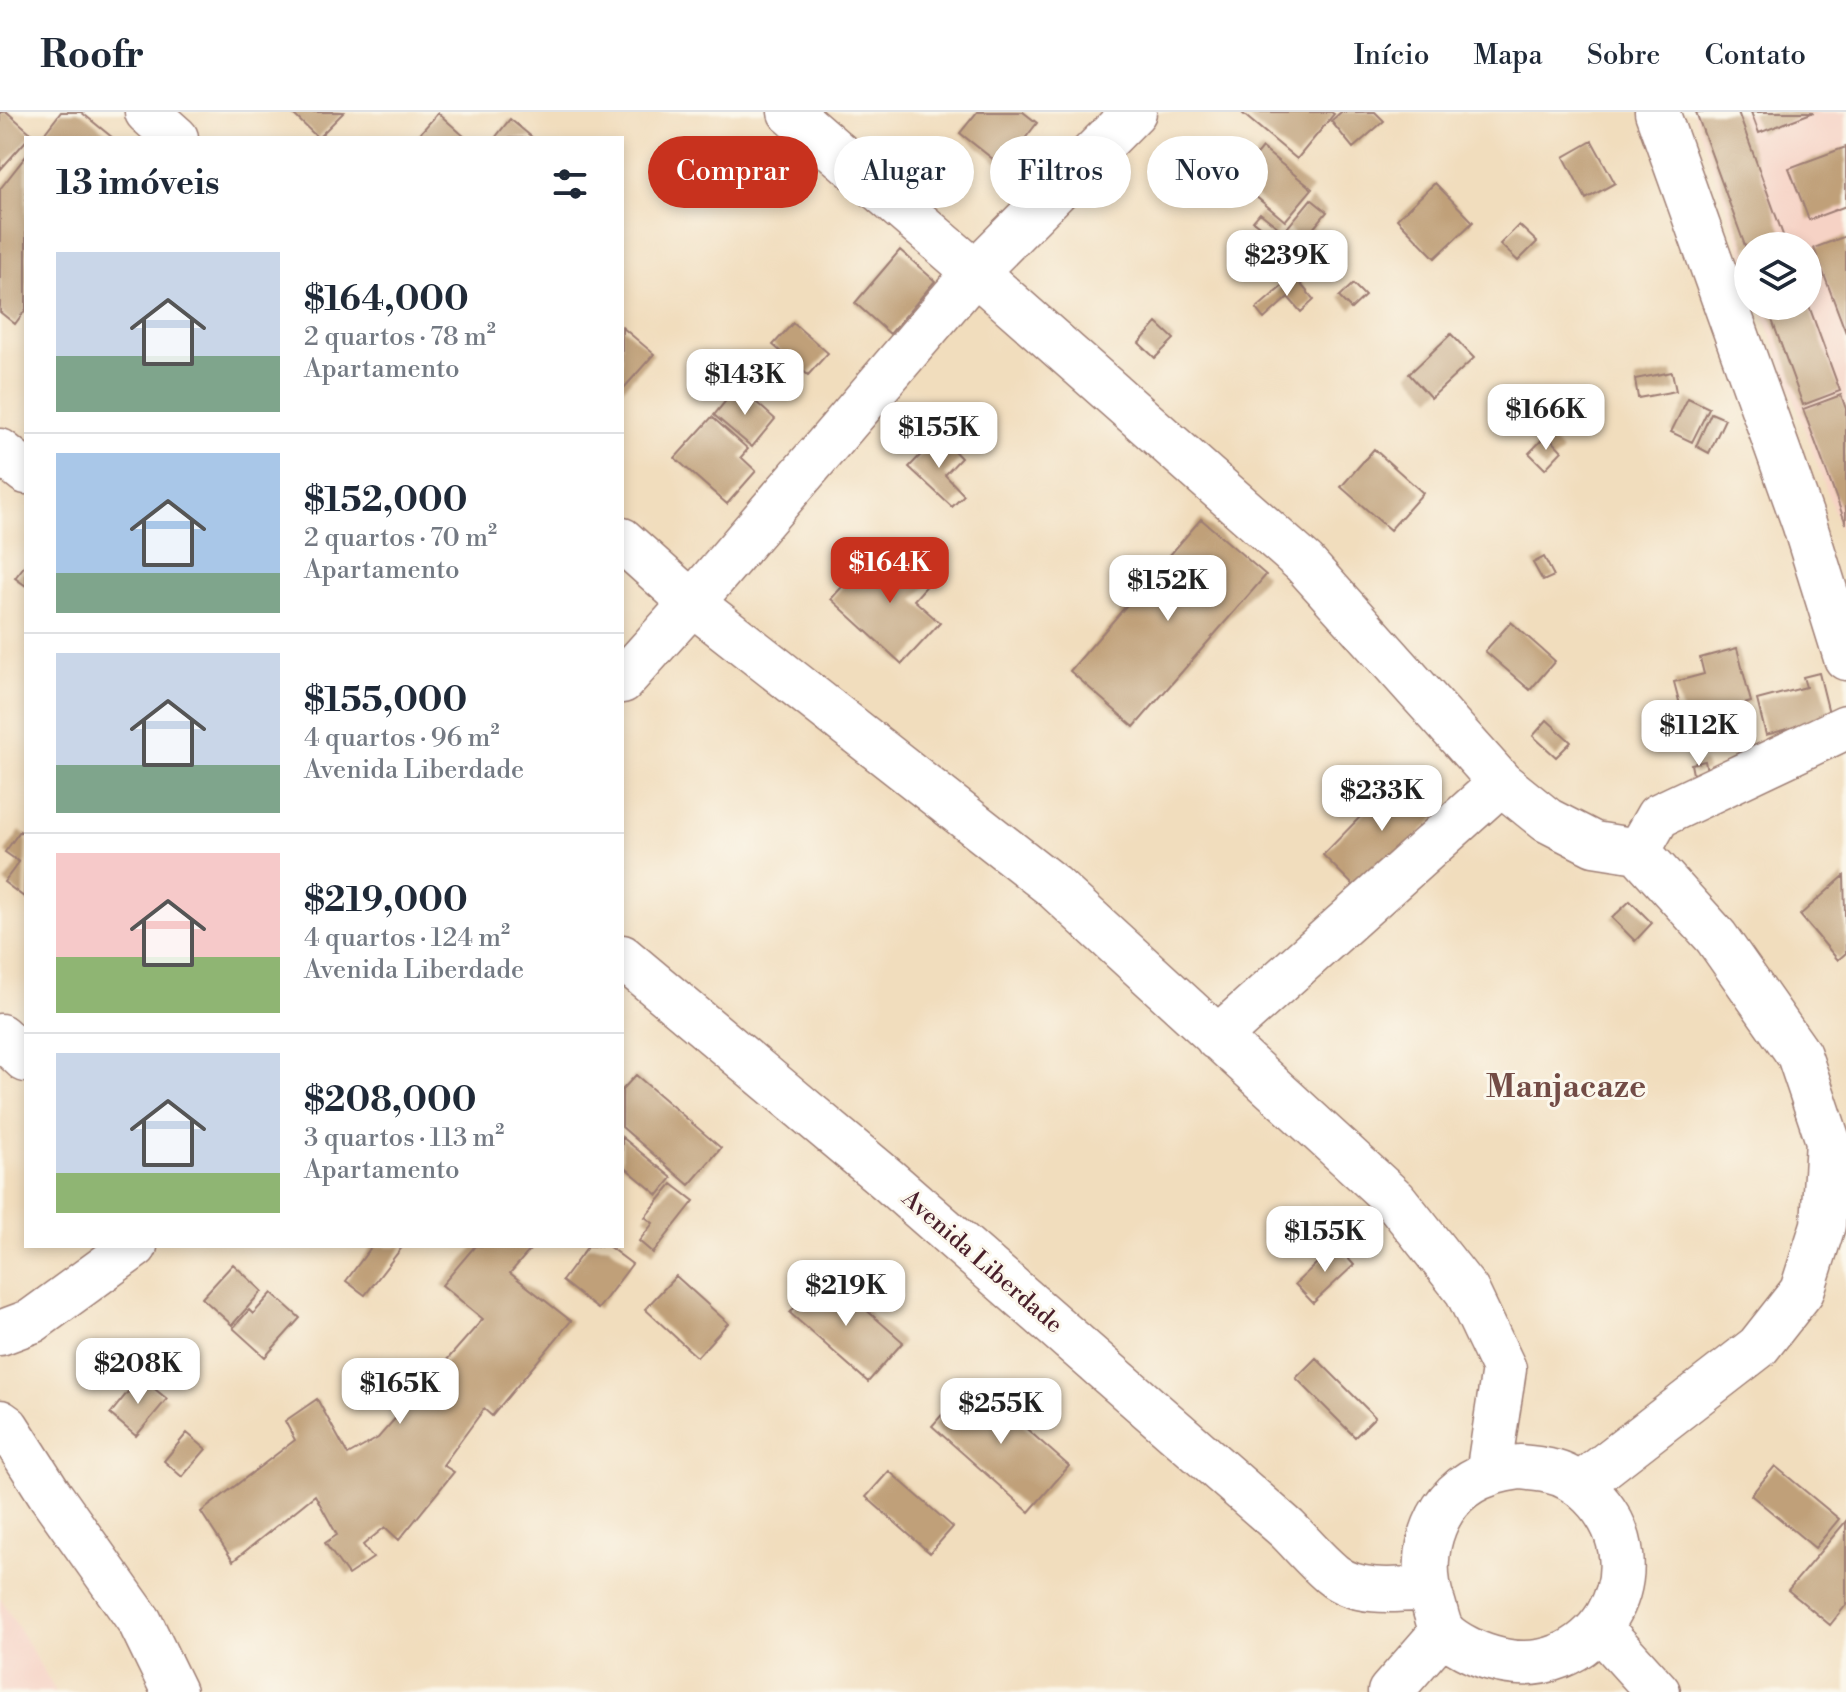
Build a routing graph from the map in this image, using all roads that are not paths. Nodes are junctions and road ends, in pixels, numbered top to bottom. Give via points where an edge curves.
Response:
1 (147, 112) edge
2 (790, 112) edge
3 (1134, 112) edge
4 (1657, 112) edge
5 (174, 136) edge
6 (975, 272) junction
7 (0, 451) edge
8 (24, 470) edge
9 (624, 542) edge
10 (692, 603) junction
11 (1846, 658) edge
12 (624, 679) edge
13 (1844, 733) edge
14 (1501, 783) junction
15 (1638, 851) junction
16 (624, 959) edge
17 (0, 1036) edge
18 (1217, 1038) junction
19 (24, 1058) edge
20 (132, 1248) edge
21 (0, 1333) edge
22 (0, 1422) edge
23 (1488, 1474) junction
24 (1580, 1485) junction
25 (1427, 1588) junction
26 (1600, 1628) junction
27 (1443, 1631) junction
28 (174, 1692) edge
29 (1390, 1692) edge
30 (1658, 1692) edge

1 - 5 street
2 - 6 street
3 - 6 street
4 - 11 street via 1804,523
6 - 10 street
6 - 14 street via 1304,563
7 - 8 street
9 - 10 street
10 - 12 street
10 - 18 street via 1053,886
13 - 15 street via 1658,816
14 - 15 street via 1547,820 1594,844
14 - 18 street
15 - 24 street via 1716,937 1799,1055 1828,1141 1823,1225 1802,1291 1758,1347
16 - 25 street, Avenida Liberdade via 888,1180 1287,1529 1335,1577 1375,1589
17 - 19 street
18 - 23 street via 1395,1200 1467,1291 1504,1369
20 - 21 street via 32,1321
22 - 28 street via 140,1622
23 - 24 street via 1519,1467 1551,1471
23 - 25 street via 1463,1488 1437,1520 1425,1560
24 - 26 street via 1603,1508 1618,1536 1622,1568 1616,1600
25 - 27 street
26 - 27 street via 1575,1651 1544,1663 1510,1664 1478,1654
26 - 30 street
27 - 29 street

